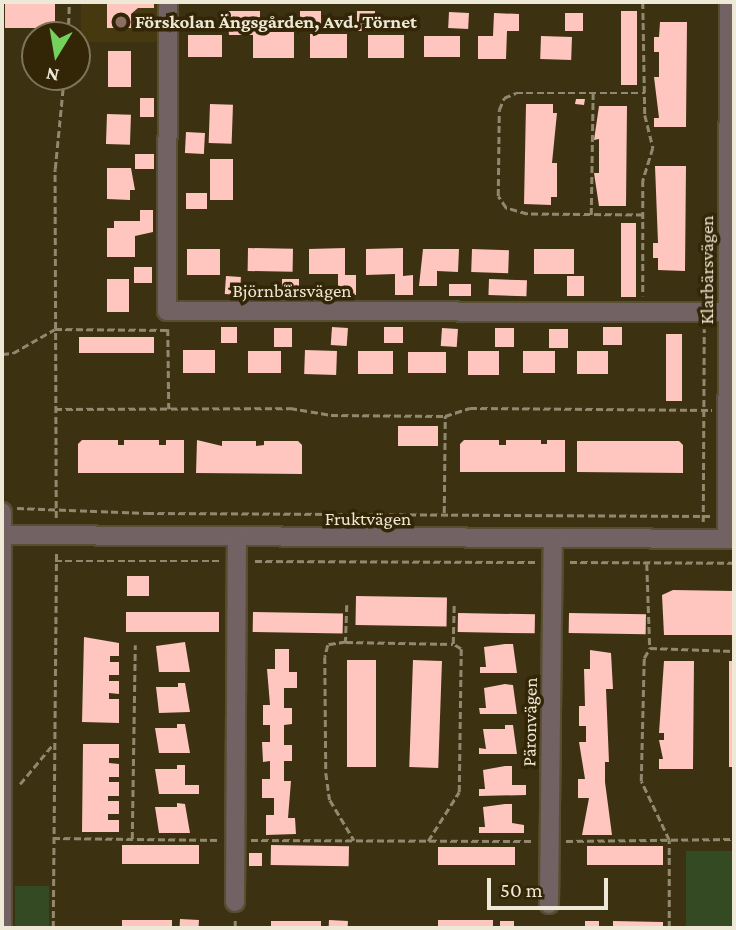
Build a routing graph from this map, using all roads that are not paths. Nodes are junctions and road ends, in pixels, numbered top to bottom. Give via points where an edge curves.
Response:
1 (168, 2) edge
2 (729, 2) edge
3 (731, 75) edge
4 (727, 312) junction
5 (7, 510) edge
6 (2, 535) edge
7 (237, 539) junction
8 (731, 539) edge
9 (553, 540) junction
10 (2, 859) edge
11 (235, 902) dead end
12 (549, 904) dead end
13 (2, 928) edge

1 - 4 street, Björnbärsvägen via 167,312
2 - 3 street, Klarbärsvägen
3 - 4 street, Klarbärsvägen
4 - 8 street, Klarbärsvägen
5 - 6 street
6 - 7 street, Fruktvägen
6 - 10 street
7 - 9 street, Fruktvägen
7 - 11 street
8 - 9 street, Fruktvägen
9 - 12 street, Päronvägen
10 - 13 street

